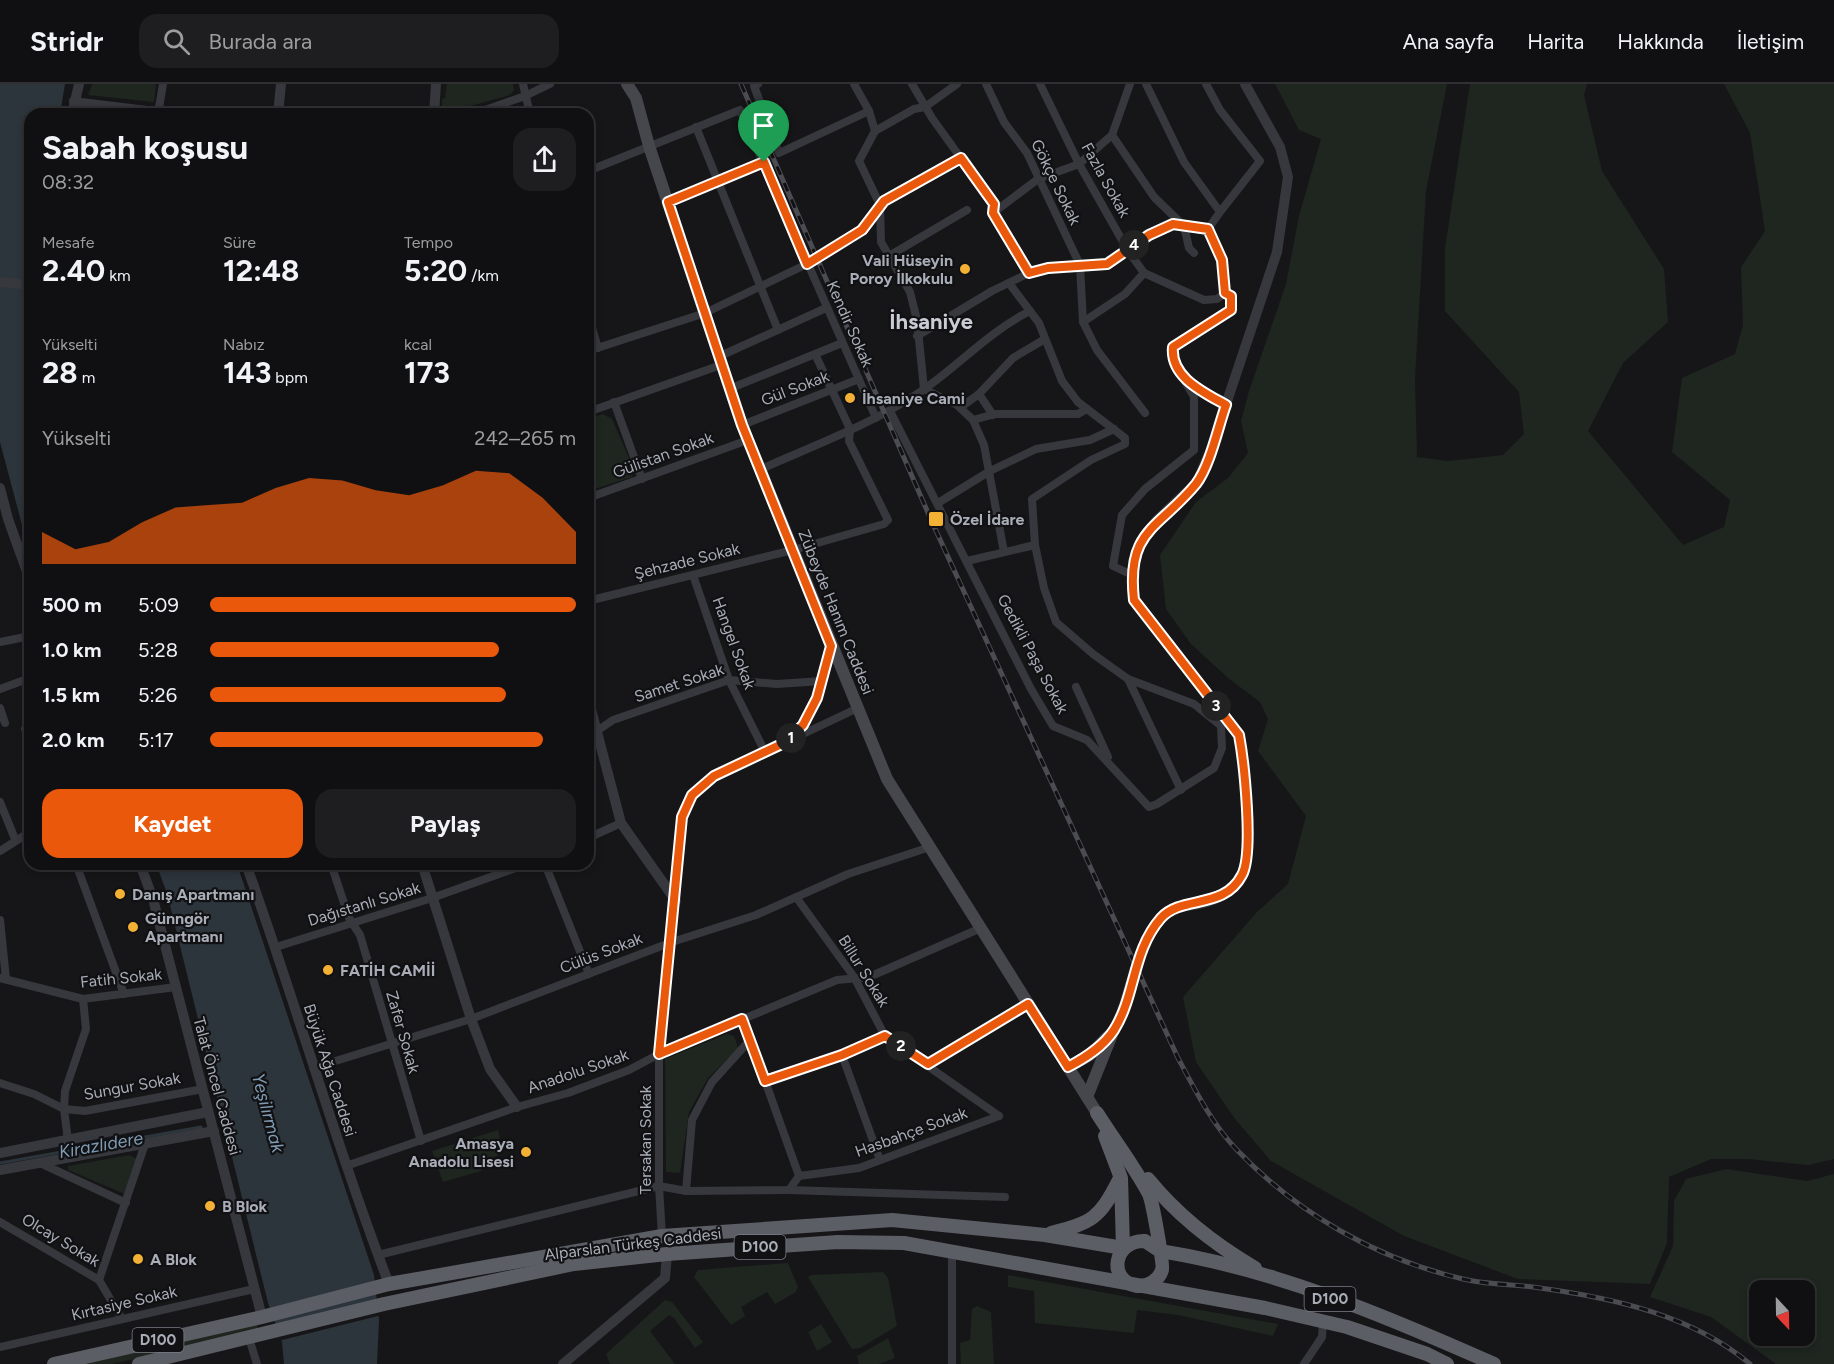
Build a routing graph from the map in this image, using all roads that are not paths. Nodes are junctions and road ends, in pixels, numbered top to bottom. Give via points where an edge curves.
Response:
1 (79, 84) edge
2 (163, 84) edge
3 (281, 84) edge
4 (436, 84) edge
5 (523, 84) edge
6 (550, 84) edge
7 (627, 84) edge
8 (854, 84) edge
9 (912, 84) edge
10 (957, 84) edge
11 (986, 84) edge
12 (1040, 84) edge
13 (1130, 84) edge
14 (1146, 84) edge
15 (1206, 84) edge
16 (1245, 84) edge
17 (755, 85) edge
18 (525, 96) junction
19 (73, 101) junction
20 (925, 107) junction
21 (72, 108) edge
22 (123, 108) edge
23 (159, 108) edge
24 (279, 108) edge
25 (434, 108) edge
26 (491, 108) edge
27 (528, 108) edge
28 (869, 111) junction
29 (696, 127) junction
30 (875, 131) junction
31 (1112, 135) junction
32 (649, 146) junction
33 (961, 158) junction
34 (764, 162) junction
35 (1079, 164) junction
36 (594, 169) edge
37 (1038, 179) junction
38 (718, 181) junction
39 (668, 202) junction
40 (881, 208) junction
41 (967, 210) dead end
42 (1220, 212) junction
43 (993, 213) junction
44 (1185, 226) junction
45 (1208, 229) junction
46 (1127, 249) junction
47 (1194, 253) dead end
48 (889, 256) junction
49 (807, 264) junction
50 (1080, 265) junction
51 (1029, 273) junction
52 (1144, 273) junction
53 (0, 282) edge
54 (1009, 283) junction
55 (24, 284) edge
56 (760, 286) junction
57 (1225, 293) junction
58 (826, 308) junction
59 (1030, 311) junction
60 (705, 313) junction
61 (1083, 322) junction
62 (778, 330) junction
63 (594, 335) edge
64 (917, 336) junction
65 (1045, 339) junction
66 (842, 343) junction
67 (598, 348) junction
68 (594, 349) edge
69 (815, 354) junction
70 (720, 361) junction
71 (1178, 371) junction
72 (859, 379) junction
73 (729, 389) junction
74 (924, 389) junction
75 (832, 390) junction
76 (979, 394) junction
77 (614, 402) junction
78 (1226, 405) junction
79 (961, 407) junction
80 (1088, 409) junction
81 (594, 410) edge
82 (890, 411) junction
83 (1144, 413) dead end
84 (993, 415) junction
85 (876, 418) junction
86 (973, 420) junction
87 (742, 425) junction
88 (850, 429) junction
89 (1114, 429) junction
90 (748, 440) junction
91 (761, 470) junction
92 (990, 471) junction
93 (642, 479) junction
94 (0, 488) edge
95 (594, 496) edge
96 (938, 503) junction
97 (4, 519) edge
98 (1035, 545) junction
99 (793, 550) junction
100 (1004, 552) junction
101 (967, 561) junction
102 (24, 566) edge
103 (693, 574) junction
104 (1132, 575) junction
105 (594, 599) edge
106 (24, 637) edge
107 (0, 642) edge
108 (831, 646) junction
109 (1128, 679) junction
110 (24, 680) edge
111 (729, 680) junction
112 (822, 681) junction
113 (1076, 687) dead end
114 (0, 689) edge
115 (0, 708) edge
116 (858, 708) junction
117 (594, 716) edge
118 (5, 723) dead end
119 (1221, 726) junction
120 (599, 731) junction
121 (594, 734) edge
122 (1239, 735) junction
123 (786, 742) junction
124 (765, 752) junction
125 (1111, 764) junction
126 (1181, 790) junction
127 (0, 802) edge
128 (621, 823) junction
129 (24, 835) edge
130 (594, 835) edge
131 (15, 839) junction
132 (930, 847) junction
133 (0, 851) edge
134 (78, 870) edge
135 (142, 870) edge
136 (248, 870) edge
137 (333, 870) edge
138 (424, 870) edge
139 (510, 870) edge
140 (548, 870) edge
141 (796, 897) junction
142 (432, 898) junction
143 (676, 902) junction
144 (0, 920) edge
145 (353, 923) junction
146 (981, 928) junction
147 (672, 942) junction
148 (276, 947) junction
149 (589, 974) junction
150 (854, 977) junction
151 (3, 979) edge
152 (176, 987) junction
153 (124, 994) junction
154 (83, 999) junction
155 (1028, 1004) junction
156 (471, 1018) junction
157 (742, 1019) junction
158 (1113, 1032) junction
159 (885, 1036) junction
160 (750, 1040) junction
161 (390, 1044) junction
162 (659, 1054) junction
163 (842, 1055) junction
164 (928, 1064) junction
165 (1068, 1067) junction
166 (313, 1068) junction
167 (765, 1081) junction
168 (0, 1083) edge
169 (203, 1089) junction
170 (1087, 1097) junction
171 (517, 1107) junction
172 (64, 1109) junction
173 (208, 1112) junction
174 (1097, 1113) junction
175 (999, 1116) joint
176 (214, 1131) junction
177 (68, 1141) junction
178 (421, 1142) junction
179 (145, 1144) junction
180 (0, 1153) edge
181 (880, 1160) junction
182 (40, 1163) junction
183 (346, 1166) junction
184 (0, 1170) edge
185 (799, 1176) junction
186 (1120, 1178) junction
187 (659, 1186) junction
188 (789, 1190) junction
189 (686, 1191) junction
190 (1005, 1197) dead end
191 (126, 1203) junction
192 (0, 1222) edge
193 (1045, 1235) junction
194 (662, 1236) junction
195 (1123, 1248) junction
196 (952, 1251) junction
197 (1160, 1251) junction
198 (667, 1254) junction
199 (378, 1255) junction
200 (1272, 1278) junction
201 (99, 1280) junction
202 (385, 1285) junction
203 (1138, 1286) junction
204 (255, 1288) junction
205 (265, 1316) junction
206 (122, 1319) junction
207 (1323, 1322) junction
208 (249, 1338) junction
209 (0, 1347) edge
210 (54, 1364) edge
211 (139, 1364) edge
212 (257, 1364) edge
213 (563, 1364) edge
214 (952, 1364) edge
215 (1304, 1364) edge
216 (1447, 1364) edge
217 (1494, 1364) edge

1 - 19 street
2 - 23 street
3 - 24 street
4 - 25 street
5 - 18 street
6 - 18 street
7 - 32 main road, Zübeyde Hanım Caddesi via 636,98
8 - 28 street
9 - 20 street
10 - 20 street
11 - 37 street, Gökçe Sokak
12 - 35 street, Fazla Sokak
13 - 31 street
14 - 42 street via 1184,162
15 - 42 street via 1220,110 1260,161
16 - 78 street via 1280,147 1288,177 1277,252
17 - 28 street via 778,153
18 - 26 street
18 - 27 street
19 - 21 street
19 - 22 street
20 - 30 street
20 - 33 street
28 - 30 street
29 - 32 street
29 - 34 street, Kendir Sokak via 740,110
29 - 38 street
30 - 40 street via 859,161
31 - 35 street
31 - 44 street via 1154,197
32 - 36 street
32 - 39 main road, Zübeyde Hanım Caddesi
33 - 40 street via 884,201
33 - 43 street via 994,204
34 - 38 street
34 - 49 street, Kendir Sokak
35 - 37 street
35 - 46 street, Fazla Sokak
37 - 43 street
37 - 50 street, Gökçe Sokak
38 - 39 street
38 - 56 street
39 - 60 main road, Zübeyde Hanım Caddesi
40 - 48 street via 881,242
40 - 49 street via 862,230
41 - 48 street
42 - 45 street
43 - 51 street
44 - 45 street
44 - 46 street via 1173,224
44 - 47 street via 1189,248
45 - 57 street via 1222,260
46 - 50 street via 1107,264
46 - 52 street, Fazla Sokak
48 - 64 street via 910,292
49 - 56 street
49 - 58 street, Kendir Sokak
50 - 51 street
50 - 61 street
51 - 54 street
52 - 57 street via 1204,300 1217,299
52 - 61 street via 1125,294
53 - 55 street
54 - 59 street
54 - 64 street
56 - 60 street
56 - 62 street
57 - 71 street via 1231,296 1231,310 1173,347 1172,359
58 - 62 street
58 - 66 street, Kendir Sokak
59 - 65 street
59 - 74 street via 1009,322
60 - 67 street
60 - 70 main road, Zübeyde Hanım Caddesi
61 - 83 street via 1097,350
62 - 70 street
63 - 67 street
64 - 74 street
65 - 76 street via 1013,358
65 - 80 street via 1062,381
66 - 69 street
66 - 72 street, Kendir Sokak
67 - 68 street
69 - 73 street
69 - 75 street
70 - 73 main road, Zübeyde Hanım Caddesi
70 - 77 street
71 - 78 street
71 - 104 street via 1194,397 1194,450 1145,489 1122,515 1113,566
72 - 75 street, Gül Sokak
72 - 85 street, Kendir Sokak
73 - 87 main road, Zübeyde Hanım Caddesi
74 - 79 street
74 - 82 street
75 - 87 street, Gül Sokak
75 - 88 street
76 - 79 street
76 - 84 street
77 - 81 street
77 - 93 street
78 - 104 street via 1197,483 1157,520 1140,543
79 - 86 street
80 - 84 street via 1078,414
80 - 89 street
82 - 85 street
82 - 96 street, Gedikli Paşa Sokak
84 - 86 street
85 - 88 street
86 - 92 street
87 - 90 main road, Zübeyde Hanım Caddesi
88 - 91 street
88 - 99 street, Şehzade Sokak via 849,441 888,520
89 - 92 street via 1090,440 1036,449
89 - 98 street via 1125,436 1125,444 1083,465 1032,499
90 - 91 main road, Zübeyde Hanım Caddesi
90 - 93 street, Gülistan Sokak
91 - 99 main road, Zübeyde Hanım Caddesi
92 - 96 street
92 - 100 street
93 - 95 street, Gülistan Sokak
94 - 97 street
96 - 101 street, Gedikli Paşa Sokak
97 - 102 street
98 - 100 street
98 - 109 street via 1056,622
99 - 103 street, Şehzade Sokak
99 - 108 main road, Zübeyde Hanım Caddesi
100 - 101 street
101 - 125 street, Gedikli Paşa Sokak via 1053,726 1087,740
103 - 105 street, Şehzade Sokak
103 - 111 street, Hangel Sokak
104 - 122 street via 1134,600
106 - 107 street
108 - 112 street, Tersakan Sokak
108 - 116 main road, Zübeyde Hanım Caddesi
109 - 119 street via 1194,704
109 - 126 street
110 - 114 street
111 - 112 street, Samet Sokak via 777,684
111 - 120 street, Samet Sokak via 613,720
111 - 124 street, Hangel Sokak
112 - 123 street, Tersakan Sokak via 803,725
113 - 125 street
115 - 118 street
116 - 123 street, Tersakan Sokak
116 - 132 main road, Zübeyde Hanım Caddesi via 887,778
117 - 120 street
119 - 122 street
119 - 126 street, Gedikli Paşa Sokak via 1222,748 1214,768
120 - 121 street, Samet Sokak
120 - 128 street
122 - 158 street via 1247,847 1242,875 1230,889 1210,901 1171,908 1159,920 1138,956 1122,1015
123 - 124 street, Tersakan Sokak
124 - 143 street, Tersakan Sokak via 714,776 692,795 682,817
125 - 126 street, Gedikli Paşa Sokak via 1149,807
127 - 131 street
128 - 130 street
128 - 143 street
129 - 131 street
131 - 133 street
132 - 141 street, Cülüs Sokak via 849,874
132 - 146 main road, Zübeyde Hanım Caddesi
134 - 153 street
135 - 152 street, Talat Öncel Caddesi
136 - 148 street, Büyük Ağa Caddesi
137 - 145 street, Zafer Sokak
138 - 142 street
139 - 142 street, Dağıstanlı Sokak
140 - 149 street
141 - 147 street, Cülüs Sokak via 756,915
141 - 150 street, Billur Sokak
142 - 145 street, Dağıstanlı Sokak
142 - 156 street
143 - 147 street, Tersakan Sokak
144 - 151 street
145 - 148 street, Dağıstanlı Sokak
145 - 161 street, Zafer Sokak via 360,935
146 - 150 street, Anadolu Sokak via 869,976
146 - 155 main road, Zübeyde Hanım Caddesi
147 - 149 street, Cülüs Sokak
147 - 162 street, Tersakan Sokak
148 - 166 street, Büyük Ağa Caddesi
149 - 156 street, Cülüs Sokak
150 - 157 street, Anadolu Sokak via 837,980
150 - 159 street, Billur Sokak
151 - 154 street, Fatih Sokak
152 - 153 street, Fatih Sokak
152 - 169 street, Talat Öncel Caddesi
153 - 154 street, Fatih Sokak
154 - 172 street via 87,1029 66,1091
155 - 164 street
155 - 165 main road, Zübeyde Hanım Caddesi
156 - 161 street, Cülüs Sokak
156 - 171 street via 490,1069
157 - 160 street
157 - 162 street, Anadolu Sokak
158 - 165 main road via 1090,1055
158 - 170 main road
159 - 163 street
159 - 164 street, Billur Sokak
160 - 167 street
160 - 189 street via 712,1082 692,1120
161 - 166 street, Cülüs Sokak
161 - 178 street, Zafer Sokak
162 - 171 street, Anadolu Sokak via 629,1071
162 - 187 street, Tersakan Sokak
163 - 167 street
163 - 181 street
164 - 175 street, Billur Sokak
165 - 170 main road, Zübeyde Hanım Caddesi
166 - 183 street, Büyük Ağa Caddesi
167 - 185 street
168 - 172 street, Sungur Sokak
169 - 172 street, Sungur Sokak via 85,1111
169 - 173 street, Talat Öncel Caddesi
170 - 174 main road, Zübeyde Hanım Caddesi
171 - 178 street, Anadolu Sokak
172 - 177 street
173 - 176 street, Talat Öncel Caddesi
173 - 177 street
174 - 186 highway
174 - 197 highway via 1151,1197
174 - 200 highway via 1164,1199 1216,1245
175 - 181 street, Hasbahçe Sokak
176 - 179 street
176 - 204 street, Talat Öncel Caddesi
177 - 180 street
178 - 183 street, Anadolu Sokak
179 - 182 street
179 - 191 street
181 - 185 street, Hasbahçe Sokak via 859,1168
182 - 184 street
182 - 191 street
183 - 199 street, Büyük Ağa Caddesi
185 - 188 street
186 - 193 highway via 1103,1211 1082,1225
186 - 195 highway
187 - 189 street
187 - 194 street, Tersakan Sokak
187 - 199 street
188 - 189 street
188 - 190 street
191 - 201 street
192 - 201 street, Olcay Sokak
193 - 194 highway, Alparslan Türkeş Caddesi / D100 via 892,1220
193 - 195 highway, Alparslan Türkeş Caddesi / D100
194 - 202 highway, Alparslan Türkeş Caddesi / D100
195 - 197 highway, D100 via 1137,1240
195 - 203 highway via 1118,1269 1127,1282
196 - 198 highway, Alparslan Türkeş Caddesi / D100 via 904,1243 838,1242
196 - 203 highway, Alparslan Türkeş Caddesi / D100
196 - 214 street
197 - 200 highway, D100
197 - 203 highway via 1163,1263 1159,1276 1148,1285
198 - 208 highway, Alparslan Türkeş Caddesi / D100 via 573,1264 384,1304
198 - 213 street via 665,1278
199 - 202 street, Büyük Ağa Caddesi
200 - 217 highway, D100 via 1414,1328
201 - 206 street, Olcay Sokak
202 - 205 highway, D100
203 - 207 highway, D100
204 - 205 street, Talat Öncel Caddesi
204 - 206 street, Kırtasiye Sokak
205 - 210 highway, D100
206 - 209 street, Kırtasiye Sokak
207 - 215 street via 1322,1337
207 - 216 highway, D100 via 1427,1354
208 - 211 highway, D100
208 - 212 street

